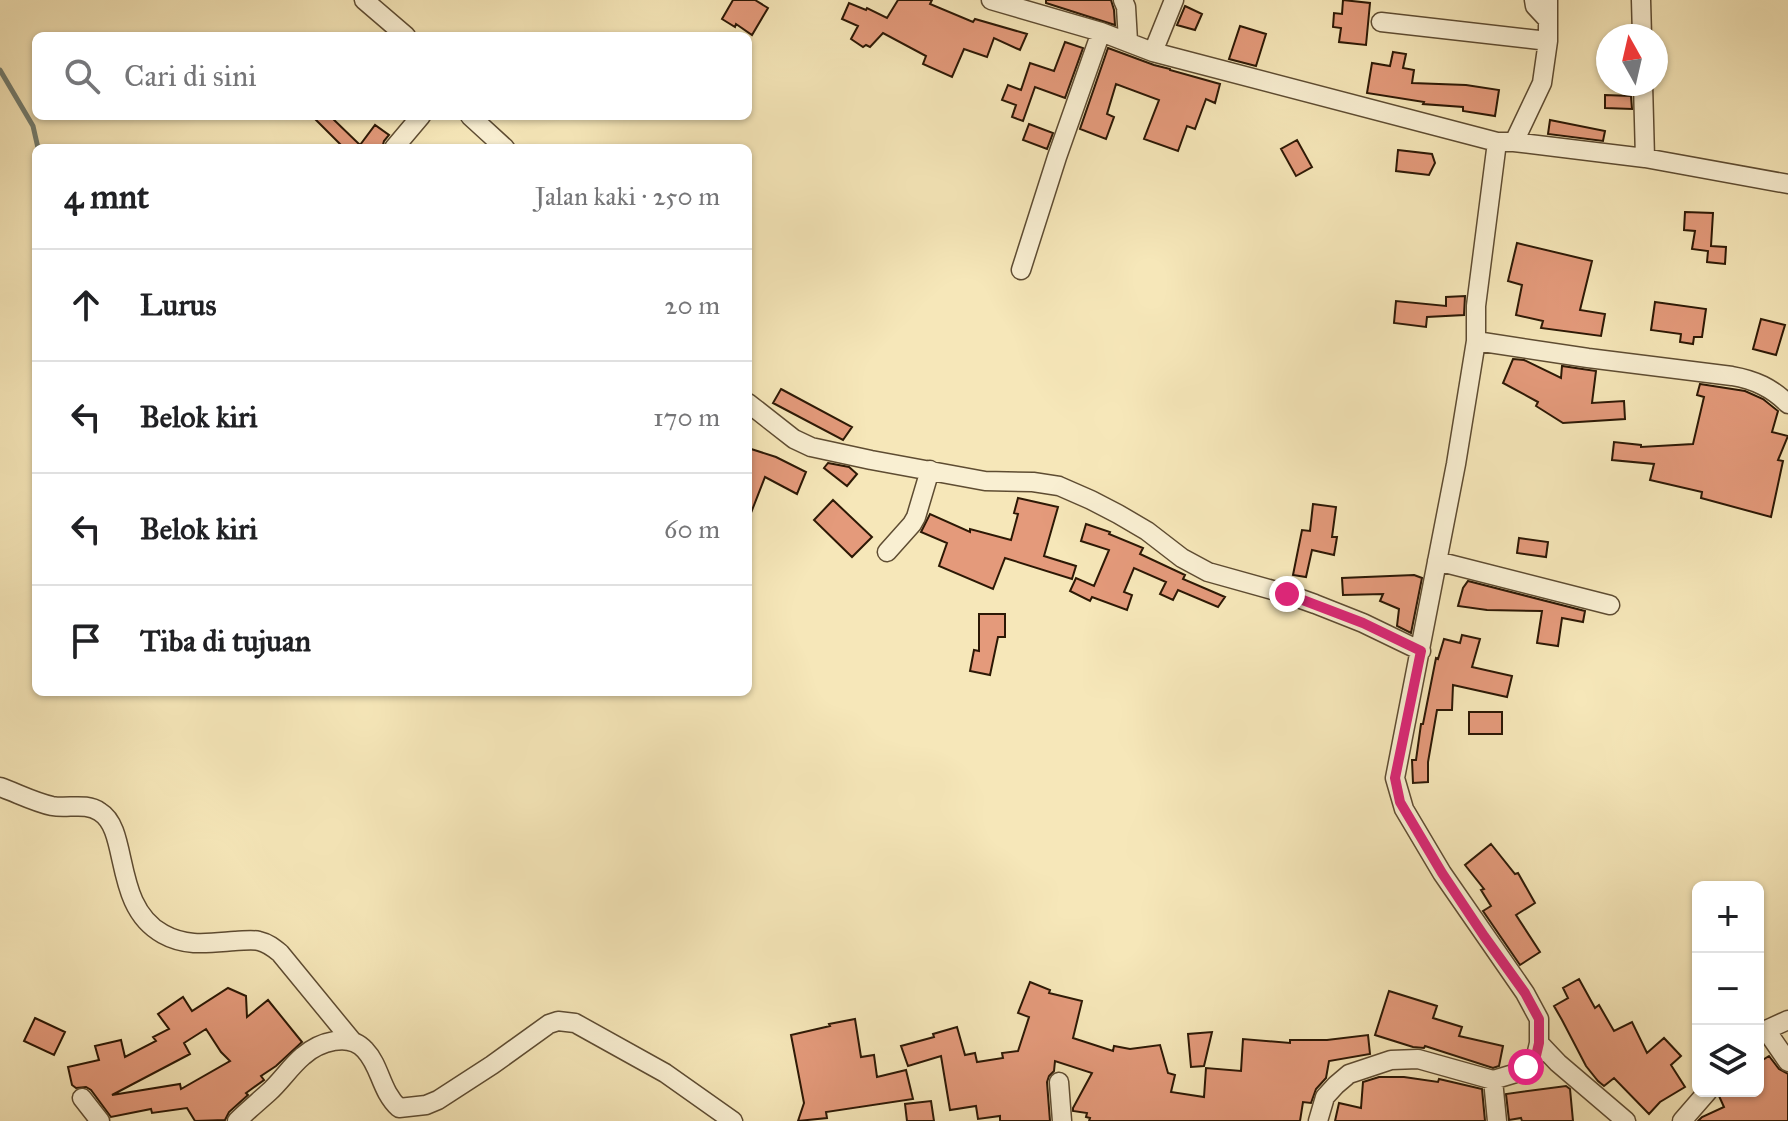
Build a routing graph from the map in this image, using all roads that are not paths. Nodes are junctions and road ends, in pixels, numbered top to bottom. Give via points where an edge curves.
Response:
1 (364, 0) edge
2 (991, 0) edge
3 (1123, 0) edge
4 (1174, 0) edge
5 (1534, 0) edge
6 (1548, 0) edge
7 (1641, 0) edge
8 (1548, 20) junction
9 (1381, 22) dead end
10 (1642, 24) edge
11 (401, 32) edge
12 (1101, 32) junction
13 (1128, 41) junction
14 (1548, 41) junction
15 (1153, 52) junction
16 (1643, 96) edge
17 (418, 120) edge
18 (474, 120) edge
19 (1505, 142) junction
20 (397, 144) edge
21 (501, 144) edge
22 (1645, 158) junction
23 (1788, 184) edge
24 (1021, 270) dead end
25 (1476, 341) junction
26 (1788, 404) edge
27 (752, 406) edge
28 (930, 470) junction
29 (887, 552) dead end
30 (1437, 561) junction
31 (1610, 605) dead end
32 (1421, 651) junction
33 (0, 787) edge
34 (1788, 1020) edge
35 (1764, 1032) edge
36 (1764, 1035) edge
37 (353, 1042) junction
38 (1539, 1043) junction
39 (1788, 1062) edge
40 (1493, 1080) junction
41 (1059, 1082) dead end
42 (1703, 1097) edge
43 (82, 1098) dead end
44 (100, 1121) edge
45 (237, 1121) edge
46 (733, 1121) edge
47 (1062, 1121) edge
48 (1318, 1121) edge
49 (1497, 1121) edge
50 (1626, 1121) edge
51 (1682, 1121) edge

1 - 11 street
2 - 12 street
3 - 13 street
4 - 15 street
5 - 8 street
6 - 8 street
7 - 10 street
8 - 14 street
9 - 14 street
12 - 13 street
12 - 24 street
13 - 15 street
14 - 19 street via 1542,83
15 - 19 street
16 - 22 street
17 - 20 street
18 - 21 street
19 - 22 street
19 - 25 street via 1476,306
22 - 23 street
25 - 26 street via 1752,380
25 - 30 street
27 - 28 street via 811,447
28 - 29 street via 916,517
28 - 32 street via 985,481 1059,486 1118,514 1208,572 1315,604
30 - 31 street
30 - 32 street
32 - 38 street via 1395,778 1400,802 1525,993 1539,1019
33 - 37 street via 54,807 100,812 109,819 132,901 145,919 185,943 269,944
34 - 35 street
36 - 39 street
37 - 45 street via 325,1043 304,1055
37 - 46 street via 372,1059 390,1099 399,1108 413,1108 438,1100 549,1024 575,1023 665,1073
38 - 40 street via 1526,1067
38 - 50 street
40 - 48 street via 1418,1059 1391,1060 1349,1074 1325,1097
40 - 49 street
41 - 47 street
42 - 51 street
43 - 44 street

